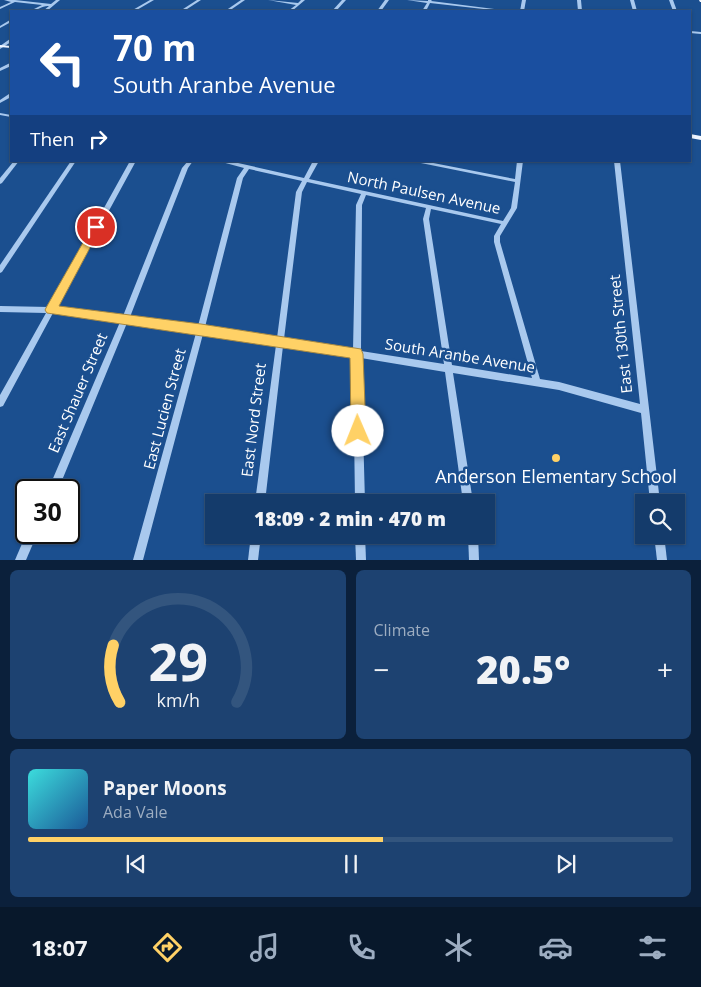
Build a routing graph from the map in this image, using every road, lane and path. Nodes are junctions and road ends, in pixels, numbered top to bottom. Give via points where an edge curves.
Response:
1 (6, 0) edge
2 (16, 0) edge
3 (58, 0) edge
4 (152, 0) edge
5 (199, 0) edge
6 (243, 0) edge
7 (270, 0) edge
8 (303, 0) edge
9 (344, 0) edge
10 (410, 0) edge
11 (479, 0) edge
12 (430, 1) edge
13 (45, 4) junction
14 (300, 4) junction
15 (52, 5) junction
16 (0, 8) edge
17 (34, 10) edge
18 (46, 10) edge
19 (135, 10) edge
20 (184, 10) edge
21 (229, 10) edge
22 (291, 10) edge
23 (335, 10) edge
24 (476, 10) edge
25 (6, 115) edge
26 (0, 120) edge
27 (16, 162) edge
28 (73, 162) edge
29 (132, 162) edge
30 (190, 162) edge
31 (224, 162) edge
32 (315, 162) edge
33 (417, 162) edge
34 (520, 162) edge
35 (617, 162) edge
36 (248, 168) junction
37 (305, 180) junction
38 (518, 181) junction
39 (0, 182) edge
40 (364, 193) junction
41 (429, 206) junction
42 (505, 223) junction
43 (0, 270) edge
44 (0, 309) edge
45 (51, 310) junction
46 (125, 320) junction
47 (201, 330) junction
48 (279, 342) junction
49 (357, 354) junction
50 (448, 370) junction
51 (537, 382) junction
52 (0, 404) edge
53 (645, 410) junction
54 (58, 479) edge
55 (261, 494) edge
56 (360, 494) edge
57 (467, 494) edge
58 (654, 494) edge
59 (27, 544) edge
60 (255, 544) edge
61 (360, 544) edge
62 (473, 544) edge
63 (660, 544) edge
64 (20, 560) edge
65 (138, 560) edge
66 (253, 560) edge
67 (361, 560) edge
68 (474, 560) edge
69 (662, 560) edge

1 - 2 street
2 - 13 street
2 - 16 street
3 - 15 street
4 - 19 street
5 - 20 street
6 - 21 street
7 - 14 street
8 - 14 street
9 - 23 street
10 - 12 street
11 - 24 street
12 - 24 street
13 - 15 street
13 - 17 street
14 - 22 street
15 - 18 street
25 - 26 street
27 - 39 street
28 - 43 street
29 - 45 street
30 - 46 street, East Shauer Street
31 - 36 street, North Paulsen Avenue
32 - 37 street, East Nord Street
33 - 38 street
34 - 38 street
35 - 53 street, East 130th Street
36 - 37 street, North Paulsen Avenue
36 - 47 street, East Lucien Street via 240,178
37 - 40 street, North Paulsen Avenue
37 - 48 street, East Nord Street via 300,192
38 - 42 street via 514,208
40 - 41 street, North Paulsen Avenue
40 - 49 street via 359,205
41 - 42 street, North Paulsen Avenue
41 - 50 street via 426,219
42 - 51 street via 497,236
44 - 45 street, South Aranbe Avenue
45 - 46 street, South Aranbe Avenue
45 - 52 street
46 - 47 street, South Aranbe Avenue
46 - 54 street, East Shauer Street
47 - 48 street, South Aranbe Avenue
47 - 65 street, East Lucien Street
48 - 49 street, South Aranbe Avenue
48 - 55 street, East Nord Street
49 - 50 street, South Aranbe Avenue
49 - 56 street
50 - 51 street, South Aranbe Avenue
50 - 57 street
51 - 53 street, South Aranbe Avenue
53 - 58 street, East 130th Street
59 - 64 street
60 - 66 street
61 - 67 street
62 - 68 street
63 - 69 street

